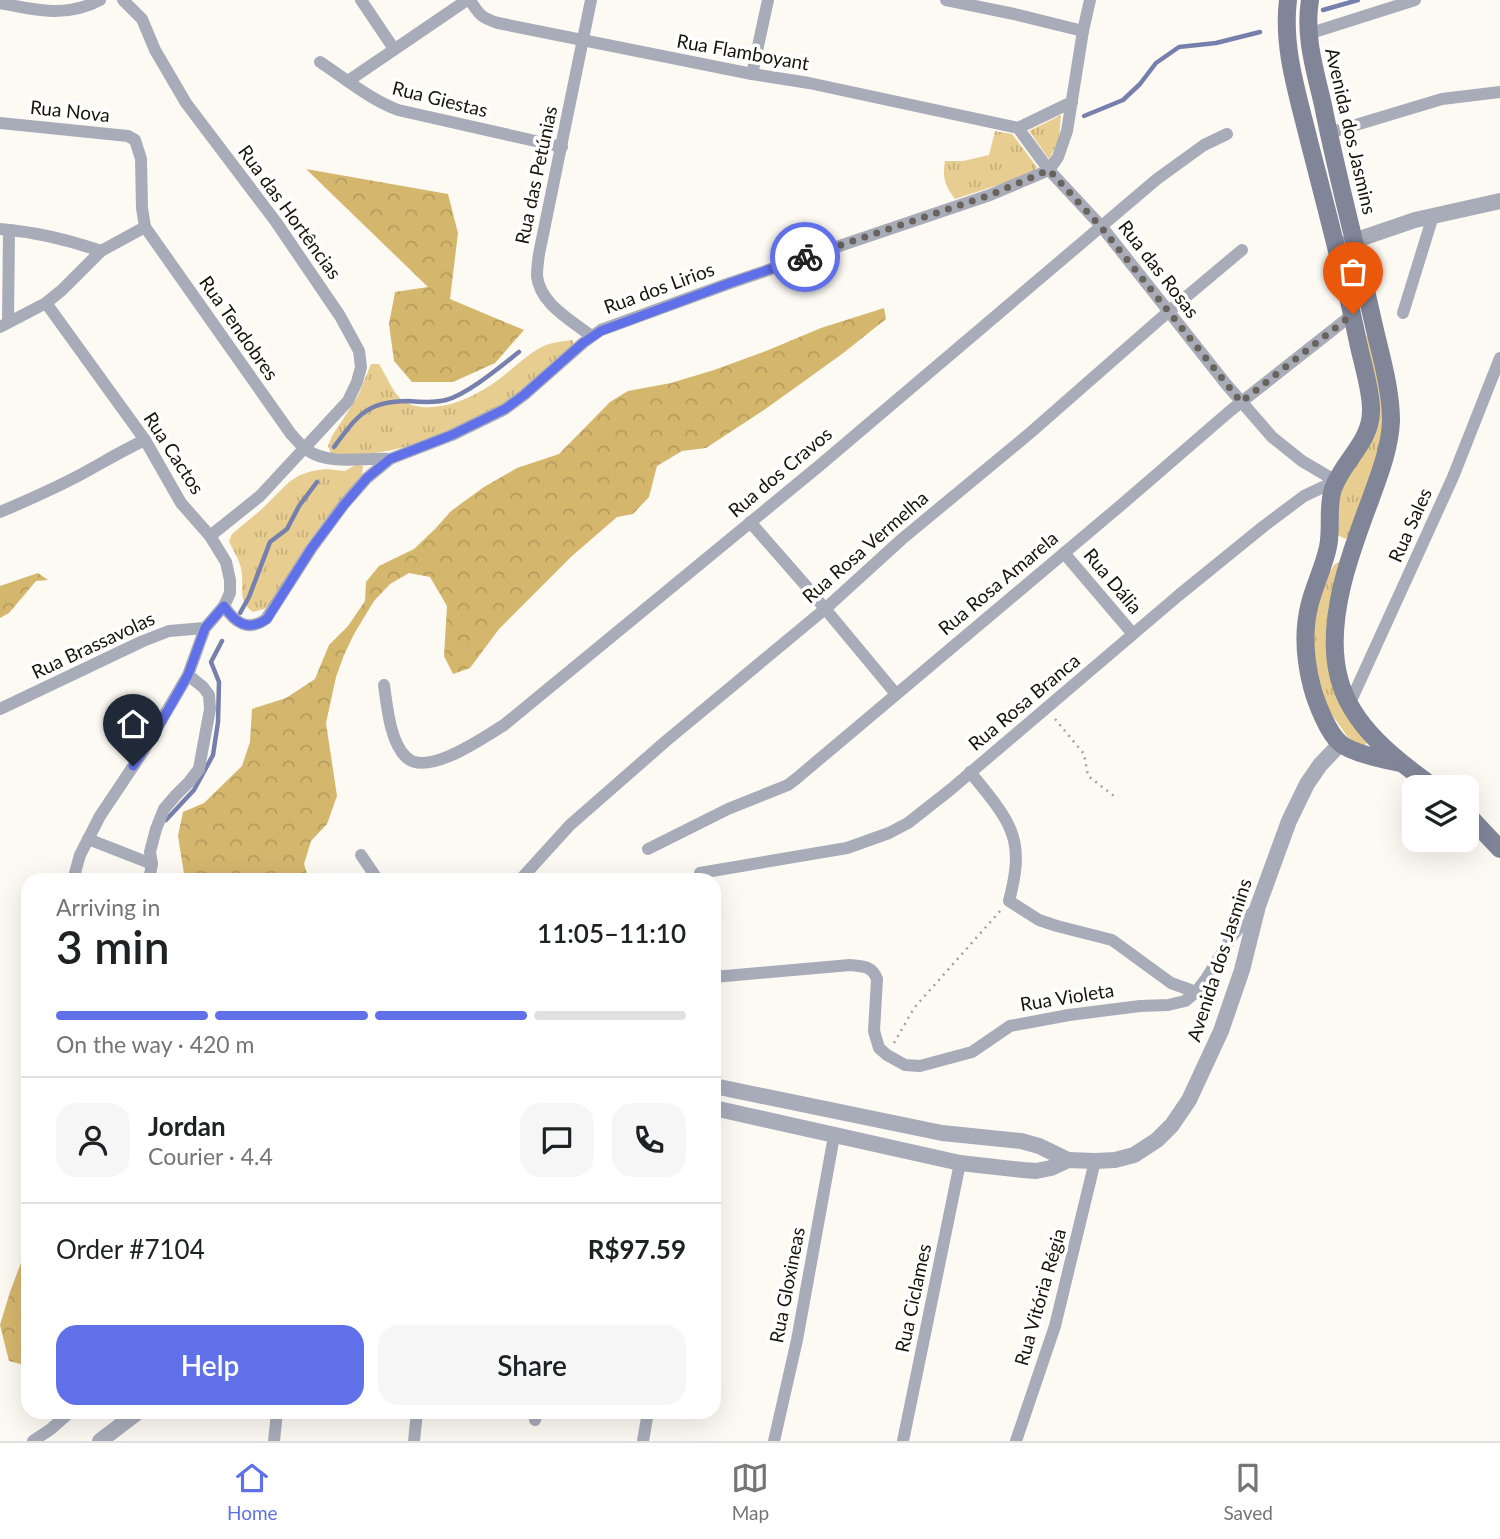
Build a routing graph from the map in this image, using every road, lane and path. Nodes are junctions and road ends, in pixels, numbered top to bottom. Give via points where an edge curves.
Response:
1 (100, 0) edge
2 (123, 0) edge
3 (361, 0) edge
4 (468, 0) edge
5 (591, 0) edge
6 (768, 0) edge
7 (946, 0) edge
8 (1090, 0) edge
9 (1288, 0) edge
10 (1310, 0) edge
11 (1415, 0) edge
12 (0, 3) edge
13 (1083, 32) junction
14 (1308, 34) junction
15 (583, 40) junction
16 (394, 49) junction
17 (320, 62) dead end
18 (752, 74) junction
19 (348, 81) junction
20 (1500, 92) edge
21 (1072, 102) junction
22 (0, 123) edge
23 (1018, 128) junction
24 (1328, 133) junction
25 (1227, 134) dead end
26 (562, 147) junction
27 (1049, 170) junction
28 (1500, 201) edge
29 (1433, 216) junction
30 (145, 227) junction
31 (1101, 227) junction
32 (4, 230) edge
33 (1354, 240) junction
34 (1336, 247) junction
35 (1242, 250) dead end
36 (101, 251) junction
37 (46, 303) junction
38 (1168, 312) junction
39 (1403, 313) dead end
40 (1353, 314) junction
41 (4, 325) edge
42 (591, 336) junction
43 (1500, 358) edge
44 (1241, 402) junction
45 (145, 440) junction
46 (304, 449) junction
47 (390, 459) junction
48 (1336, 481) junction
49 (0, 512) edge
50 (751, 522) junction
51 (210, 536) junction
52 (1328, 544) junction
53 (1064, 553) junction
54 (1351, 555) junction
55 (224, 606) junction
56 (825, 609) junction
57 (205, 628) junction
58 (1133, 634) junction
59 (188, 675) junction
60 (384, 685) dead end
61 (896, 694) junction
62 (1349, 705) junction
63 (1046, 708) junction
64 (0, 709) edge
65 (1340, 744) junction
66 (1400, 763) junction
67 (970, 772) junction
68 (1416, 775) edge
69 (1114, 796) dead end
70 (1479, 824) edge
71 (88, 839) junction
72 (1498, 840) edge
73 (648, 849) dead end
74 (361, 855) dead end
75 (152, 864) junction
76 (75, 873) edge
77 (150, 873) edge
78 (373, 873) edge
79 (526, 873) edge
80 (700, 873) dead end
81 (1009, 901) junction
82 (1258, 906) junction
83 (721, 976) edge
84 (1196, 992) junction
85 (887, 1055) junction
86 (721, 1087) edge
87 (721, 1110) edge
88 (834, 1136) junction
89 (1068, 1160) junction
90 (1095, 1161) junction
91 (960, 1163) junction
92 (62, 1419) edge
93 (129, 1419) edge
94 (276, 1419) edge
95 (416, 1419) edge
96 (647, 1419) edge
97 (33, 1441) edge
98 (100, 1441) edge
99 (274, 1441) edge
100 (414, 1441) edge
101 (643, 1441) edge
102 (774, 1441) edge
103 (903, 1441) edge
104 (1016, 1441) edge

1 - 12 street via 74,10 55,11
2 - 46 street, Rua das Hortências via 142,19 186,103 276,222 359,351 361,367 348,401
3 - 16 street
4 - 15 street, Rua Flamboyant via 485,19
4 - 16 street
5 - 15 street, Rua das Petúnias
6 - 18 street
7 - 13 street
8 - 13 street
9 - 34 main road via 1287,47
10 - 14 main road, Avenida dos Jasmins
11 - 14 street
13 - 21 street
14 - 24 main road, Avenida dos Jasmins
15 - 18 street, Rua Flamboyant
15 - 26 street, Rua das Petúnias
16 - 19 street
17 - 19 street, Rua Giestas
18 - 23 street, Rua Flamboyant
19 - 26 street, Rua Giestas via 373,100 398,110
20 - 24 street via 1442,99
21 - 23 street
21 - 27 street via 1065,141
22 - 30 street, Rua Nova via 135,140 141,159
23 - 27 street
24 - 33 main road, Avenida dos Jasmins
25 - 31 street, Rua dos Cravos via 1188,156
26 - 42 street, Rua das Petúnias via 537,276 550,304
27 - 31 street, Rua das Rosas
27 - 42 street, Rua dos Lirios
28 - 29 street
29 - 33 street
29 - 39 street
30 - 36 street
30 - 46 street, Rua Tendobres
31 - 38 street, Rua das Rosas
31 - 50 street, Rua dos Cravos
32 - 36 street via 69,240
32 - 41 street
33 - 34 street
33 - 54 main road, Avenida dos Jasmins via 1389,394 1391,423 1386,454
34 - 40 main road
35 - 38 street, Rua Rosa Vermelha
36 - 37 street
37 - 41 street
37 - 45 street, Rua Cactos
38 - 44 street, Rua das Rosas
38 - 56 street, Rua Rosa Vermelha
40 - 44 street, Rua Rosa Amarela
40 - 48 main road via 1371,419 1363,441
42 - 47 street, Rua dos Lirios via 505,409
43 - 62 street, Rua Sales via 1453,478
44 - 48 street, Rua das Rosas via 1272,437
44 - 53 street, Rua Rosa Amarela
45 - 49 street
45 - 51 street, Rua Cactos via 181,503
46 - 47 street via 342,460
46 - 51 street, Rua das Hortências via 260,496
47 - 55 street, Rua dos Lirios via 344,505 267,619 245,625
48 - 52 main road
48 - 58 street, Rua Rosa Branca via 1304,496
50 - 56 street
50 - 60 street, Rua dos Cravos via 504,725 460,751 424,765 413,763 397,743
51 - 55 street, Rua Cactos via 229,571 230,593
52 - 54 main road
52 - 65 main road via 1310,603 1307,654 1322,715
53 - 58 street, Rua Dália
53 - 61 street, Rua Rosa Amarela
54 - 62 main road, Avenida dos Jasmins via 1335,634 1337,670
55 - 57 street
56 - 61 street
56 - 79 street, Rua Rosa Vermelha via 570,825
57 - 59 street
57 - 64 street, Rua Brassavolas via 169,631 143,641
58 - 63 street, Rua Rosa Branca
59 - 71 street
59 - 75 street via 209,695 199,769 164,809 150,852
61 - 73 street, Rua Rosa Amarela via 788,785
62 - 66 main road, Avenida dos Jasmins
63 - 67 street, Rua Rosa Branca
63 - 69 path via 1084,754 1088,776
65 - 66 main road
65 - 82 street, Avenida dos Jasmins via 1307,785
66 - 68 main road
67 - 80 street, Rua Rosa Branca via 908,822 868,842
67 - 81 street via 1011,828 1016,858
70 - 72 main road
71 - 75 street
71 - 76 street
74 - 78 street
75 - 77 street
81 - 84 street via 1039,920 1112,940 1171,983
81 - 85 path via 915,1008
82 - 84 street
82 - 90 street, Avenida dos Jasmins via 1221,1031 1189,1100 1172,1125 1135,1155
83 - 85 street via 850,965 869,968 877,979 874,1031 879,1048
84 - 85 street, Rua Violeta via 1185,1001 1010,1026 972,1052 920,1066 905,1065
86 - 89 street, Avenida dos Jasmins via 932,1131 1021,1142
87 - 88 street, Avenida dos Jasmins
88 - 91 street, Avenida dos Jasmins
88 - 102 street, Rua Gloxineas
89 - 90 street, Avenida dos Jasmins
89 - 91 street, Avenida dos Jasmins via 1035,1171
90 - 104 street, Rua Vitória Régia via 1055,1326
91 - 103 street, Rua Ciclames
92 - 97 street
93 - 98 street
94 - 99 street
95 - 100 street
96 - 101 street

